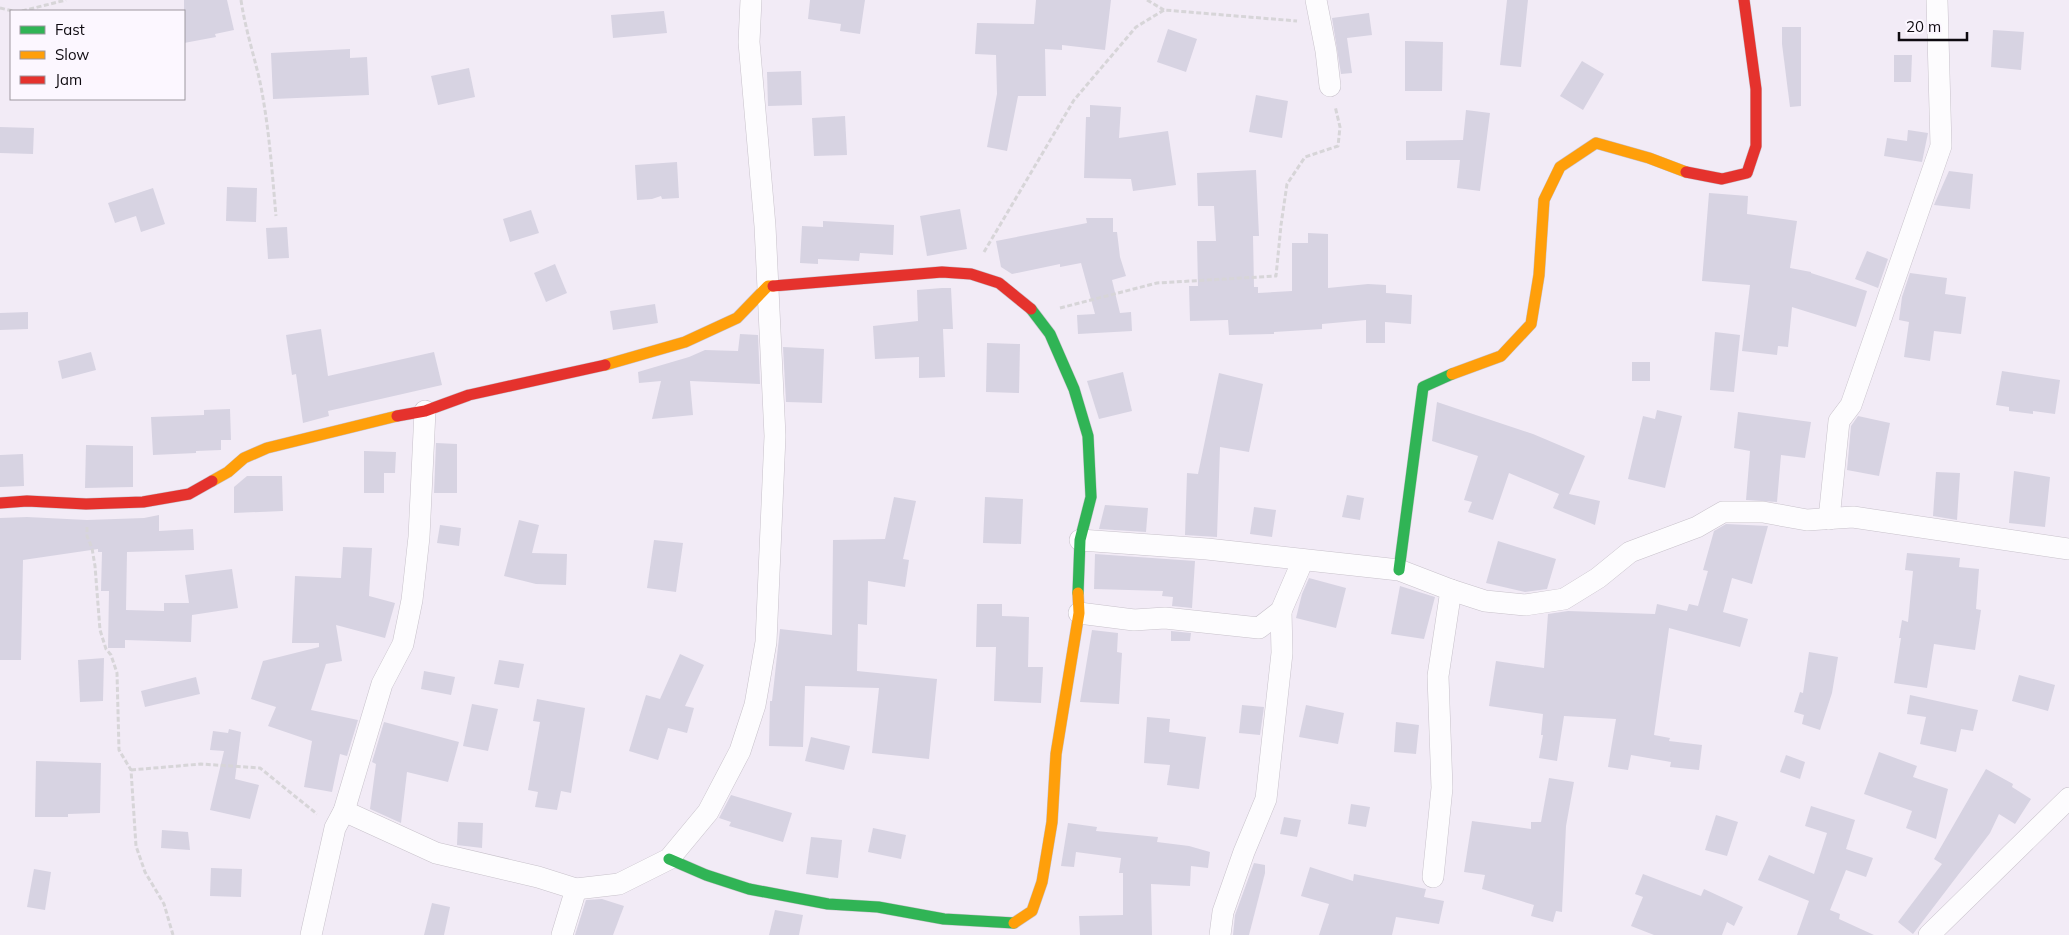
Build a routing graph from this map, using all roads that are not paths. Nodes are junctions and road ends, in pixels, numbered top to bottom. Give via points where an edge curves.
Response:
1 (751, 0) edge
2 (1316, 0) edge
3 (1744, 0) edge
4 (1937, 0) edge
5 (1330, 86) road end
6 (768, 286) junction
7 (425, 411) junction
8 (0, 503) edge
9 (1829, 518) junction
10 (1080, 540) junction
11 (2069, 549) edge
12 (1303, 560) junction
13 (1399, 570) junction
14 (1451, 590) junction
15 (1281, 611) junction
16 (1079, 613) junction
17 (2069, 798) edge
18 (340, 820) junction
19 (669, 859) junction
20 (1433, 877) dead end
21 (576, 888) junction
22 (968, 927) edge
23 (311, 935) edge
24 (562, 935) edge
25 (1220, 935) edge
26 (1929, 935) edge

1 - 6 street via 750,68
2 - 5 street
3 - 13 street via 1756,89 1756,146 1747,173 1722,179 1680,171 1596,142 1560,167 1544,200 1539,275 1531,324 1501,356 1423,387
4 - 9 street via 1940,146 1851,405 1839,421
6 - 7 street via 737,318 685,342 601,366 469,395
6 - 10 street via 942,272 971,274 999,283 1030,308 1050,334 1074,389 1088,436 1090,497
6 - 19 street via 775,436 766,642 756,705 740,751 708,812
7 - 8 street via 267,448 244,458 228,472 189,494 143,502
7 - 18 street via 419,537 403,644 382,684
9 - 11 street via 1852,517
9 - 14 street via 1807,520 1763,512 1723,512 1697,527 1630,552 1598,578 1564,599 1525,605 1485,601
10 - 12 street
10 - 16 street
12 - 13 street
12 - 15 street
13 - 14 street
14 - 20 street via 1438,676 1442,788
15 - 16 street via 1259,628
15 - 25 street via 1282,653 1266,799 1226,903
16 - 22 street via 1056,754 1052,822 1042,882 1032,911 1014,923
17 - 26 street
18 - 21 street via 436,853
18 - 23 street
19 - 21 street via 619,884
19 - 22 street via 749,889 828,904 878,907 944,919
21 - 24 street

